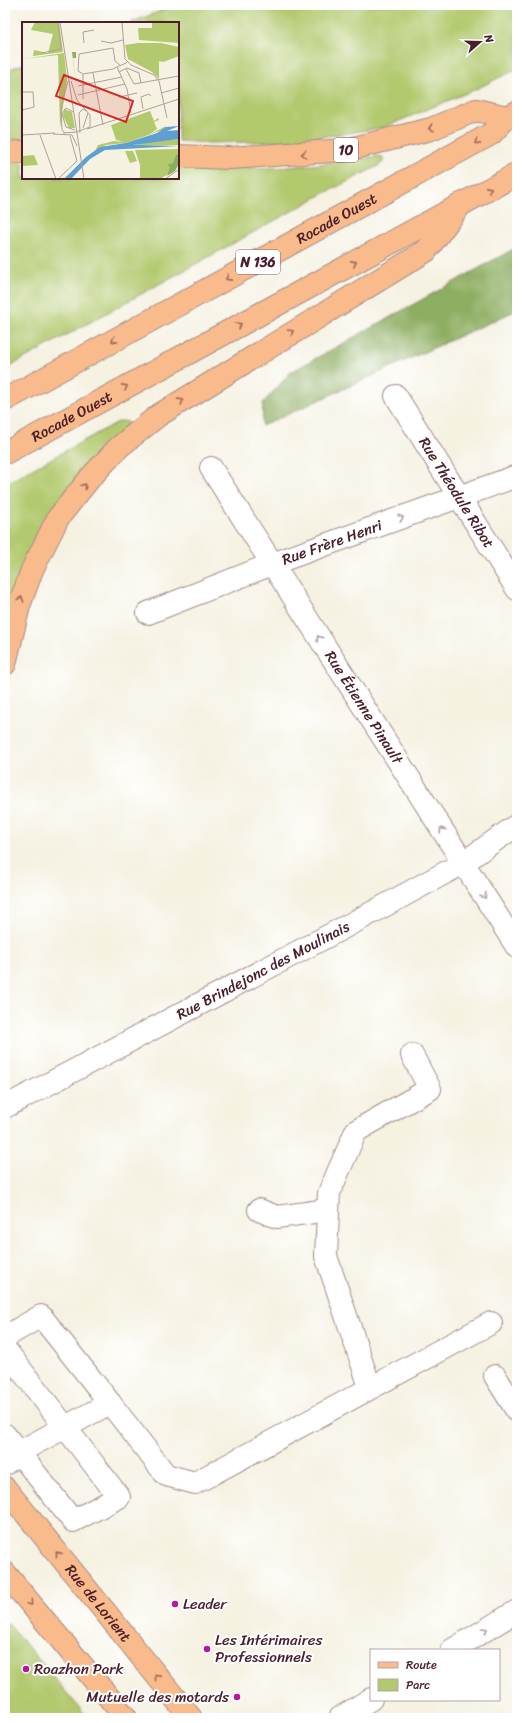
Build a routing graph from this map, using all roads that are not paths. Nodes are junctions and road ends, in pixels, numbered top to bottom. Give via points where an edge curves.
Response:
1 (512, 115) edge
2 (22, 152) edge
3 (5, 153) edge
4 (179, 156) edge
5 (517, 174) edge
6 (461, 204) junction
7 (396, 396) dead end
8 (5, 400) edge
9 (5, 453) edge
10 (211, 468) dead end
11 (517, 476) edge
12 (460, 497) junction
13 (272, 564) junction
14 (517, 589) edge
15 (148, 613) dead end
16 (5, 664) edge
17 (517, 825) edge
18 (463, 863) junction
19 (517, 947) edge
20 (412, 1055) dead end
21 (5, 1107) edge
22 (258, 1210) dead end
23 (328, 1210) junction
24 (491, 1322) dead end
25 (5, 1337) edge
26 (5, 1349) edge
27 (495, 1376) dead end
28 (370, 1387) junction
29 (110, 1403) junction
30 (517, 1411) edge
31 (65, 1427) junction
32 (5, 1435) edge
33 (12, 1458) edge
34 (5, 1488) edge
35 (5, 1573) edge
36 (517, 1611) edge
37 (454, 1649) edge
38 (370, 1700) edge
39 (126, 1718) edge
40 (191, 1718) edge
41 (340, 1718) edge

1 -> 4 main road, 10 via 476,110 431,129 346,150 230,158
1 -> 8 main road, Rocade Ouest / N 136 via 491,134
2 - 3 main road
6 -> 5 main road, Rocade Ouest
9 -> 6 main road, Rocade Ouest
16 -> 6 main road via 29,577 58,518 119,447 159,415 426,251
7 - 12 street, Rue Théodule Ribot
10 - 13 street, Rue Étienne Pinault
11 - 12 street, Rue Frère Henri
13 -> 12 street, Rue Frère Henri
12 - 14 street, Rue Théodule Ribot
13 - 15 street, Rue Frère Henri
18 -> 13 street, Rue Étienne Pinault
17 - 18 street, Rue Brindejonc des Moulinais
18 -> 19 street, Rue Étienne Pinault
18 - 21 street, Rue Brindejonc des Moulinais
20 - 23 street via 430,1089 356,1131 329,1193
22 - 23 street via 277,1217
23 - 28 street via 326,1256
24 - 28 street
25 - 29 street via 41,1316
26 - 31 street
27 - 30 street
28 - 29 street via 195,1483 166,1475
29 - 31 street
31 - 33 street
31 - 33 street via 119,1497 73,1521
32 - 33 street
40 -> 34 main road, Rue de Lorient
35 -> 39 main road
37 -> 36 street
38 - 41 street

